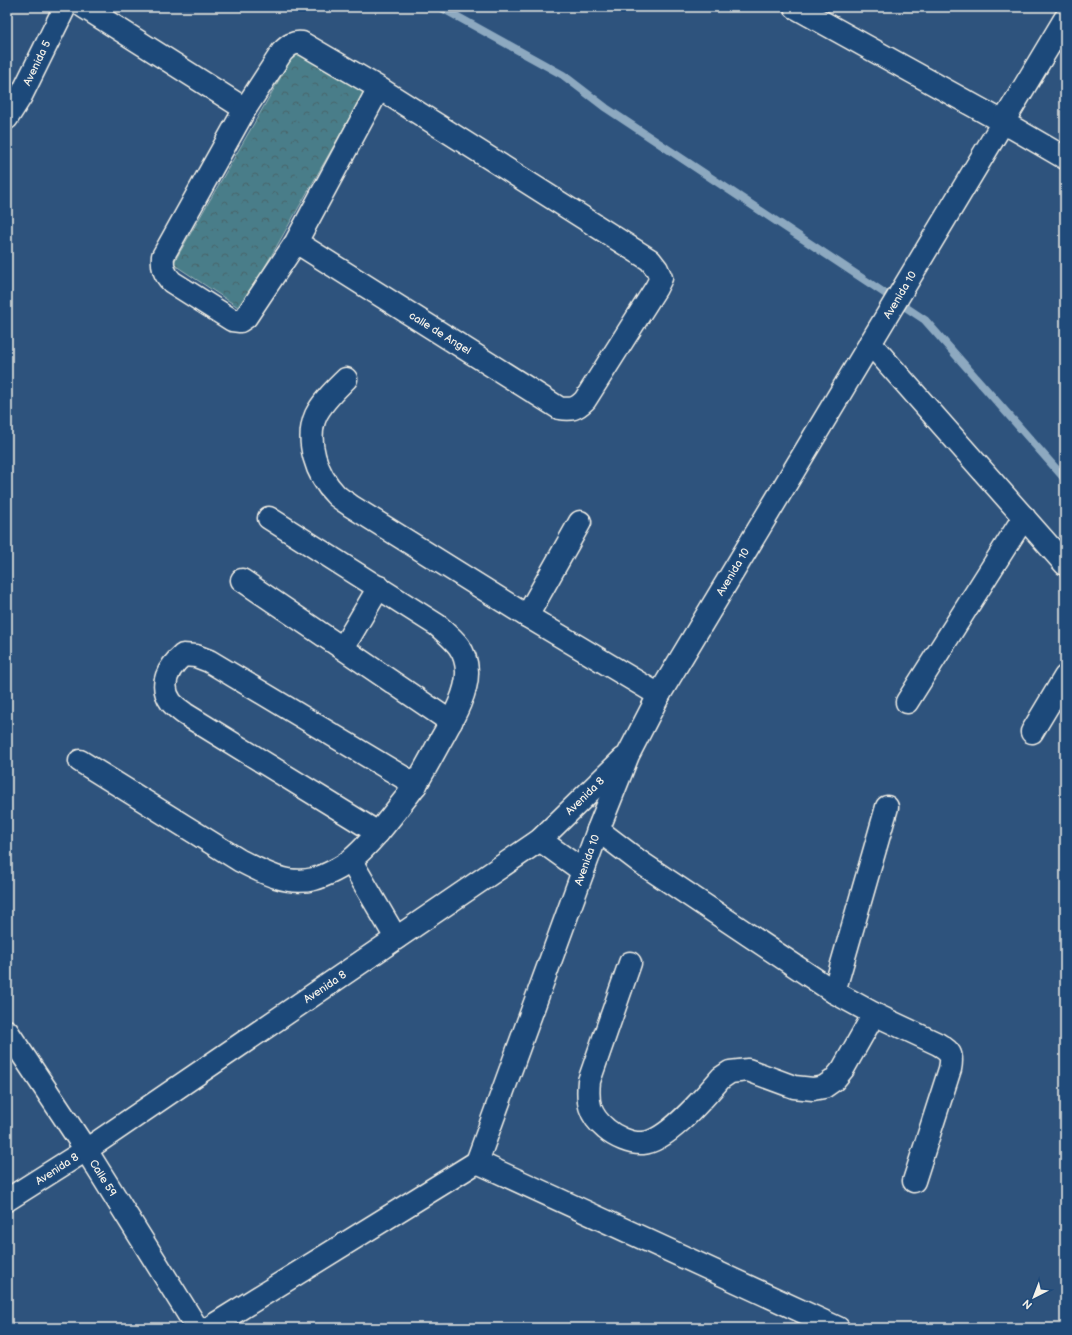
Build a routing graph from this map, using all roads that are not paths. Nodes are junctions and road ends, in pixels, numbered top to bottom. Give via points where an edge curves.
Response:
1 (65, 7) edge
2 (84, 7) edge
3 (795, 7) edge
4 (1065, 19) edge
5 (379, 88) junction
6 (245, 109) junction
7 (7, 118) edge
8 (1003, 122) junction
9 (1065, 158) edge
10 (296, 242) junction
11 (870, 343) junction
12 (346, 379) dead end
13 (1024, 517) junction
14 (269, 518) dead end
15 (580, 522) dead end
16 (1065, 564) edge
17 (242, 580) dead end
18 (379, 587) junction
19 (526, 616) junction
20 (342, 648) junction
21 (1065, 677) edge
22 (659, 695) junction
23 (907, 702) dead end
24 (451, 722) junction
25 (1032, 732) dead end
26 (628, 754) junction
27 (80, 761) dead end
28 (416, 785) junction
29 (887, 807) dead end
30 (598, 830) junction
31 (378, 833) junction
32 (540, 840) junction
33 (351, 861) junction
34 (583, 871) junction
35 (396, 938) junction
36 (630, 963) dead end
37 (834, 992) junction
38 (874, 1014) junction
39 (7, 1031) edge
40 (86, 1150) junction
41 (477, 1162) junction
42 (914, 1181) dead end
43 (7, 1200) edge
44 (197, 1328) edge
45 (209, 1328) edge
46 (838, 1328) edge

1 - 7 street, Avenida 5 via 21,96
2 - 6 street
3 - 8 street
4 - 8 street, Avenida 10
5 - 6 street via 302,43 294,42 282,52
5 - 10 street
5 - 10 street, calle de Angel via 650,260 661,278 656,288 585,400 579,407 569,410 559,408
6 - 10 street via 163,256 164,270 172,282 232,320 240,321 252,310
8 - 9 street
8 - 11 street, Avenida 10
11 - 13 street
11 - 22 street, Avenida 10
12 - 19 street via 326,399 312,425 316,460 322,476 336,495
13 - 16 street
13 - 23 street
14 - 18 street
15 - 19 street
17 - 20 street
18 - 20 street
18 - 24 street via 437,625 457,643 465,657 467,673 463,694
19 - 22 street
20 - 24 street
21 - 25 street
22 - 26 street, Avenida 10
24 - 28 street
26 - 30 street, Avenida 10
26 - 32 street, Avenida 8
27 - 33 street via 239,860 282,879 314,879
28 - 31 street
28 - 31 street via 209,661 183,655 174,663 166,678 165,690 171,702 185,714
29 - 37 street
30 - 34 street, Avenida 10
30 - 37 street via 640,862
31 - 33 street
32 - 34 street
32 - 35 street, Avenida 8
33 - 35 street
34 - 41 street, Avenida 10
35 - 40 street, Avenida 8
36 - 38 street via 589,1081 588,1094 589,1107 598,1122 609,1131 632,1142 656,1140 670,1130 730,1072 748,1070 794,1087 824,1087 843,1070
37 - 38 street
38 - 42 street via 938,1044 946,1049 952,1060
39 - 40 street, Calle 59
40 - 43 street, Avenida 8
40 - 44 street, Calle 59
41 - 45 street
41 - 46 street

